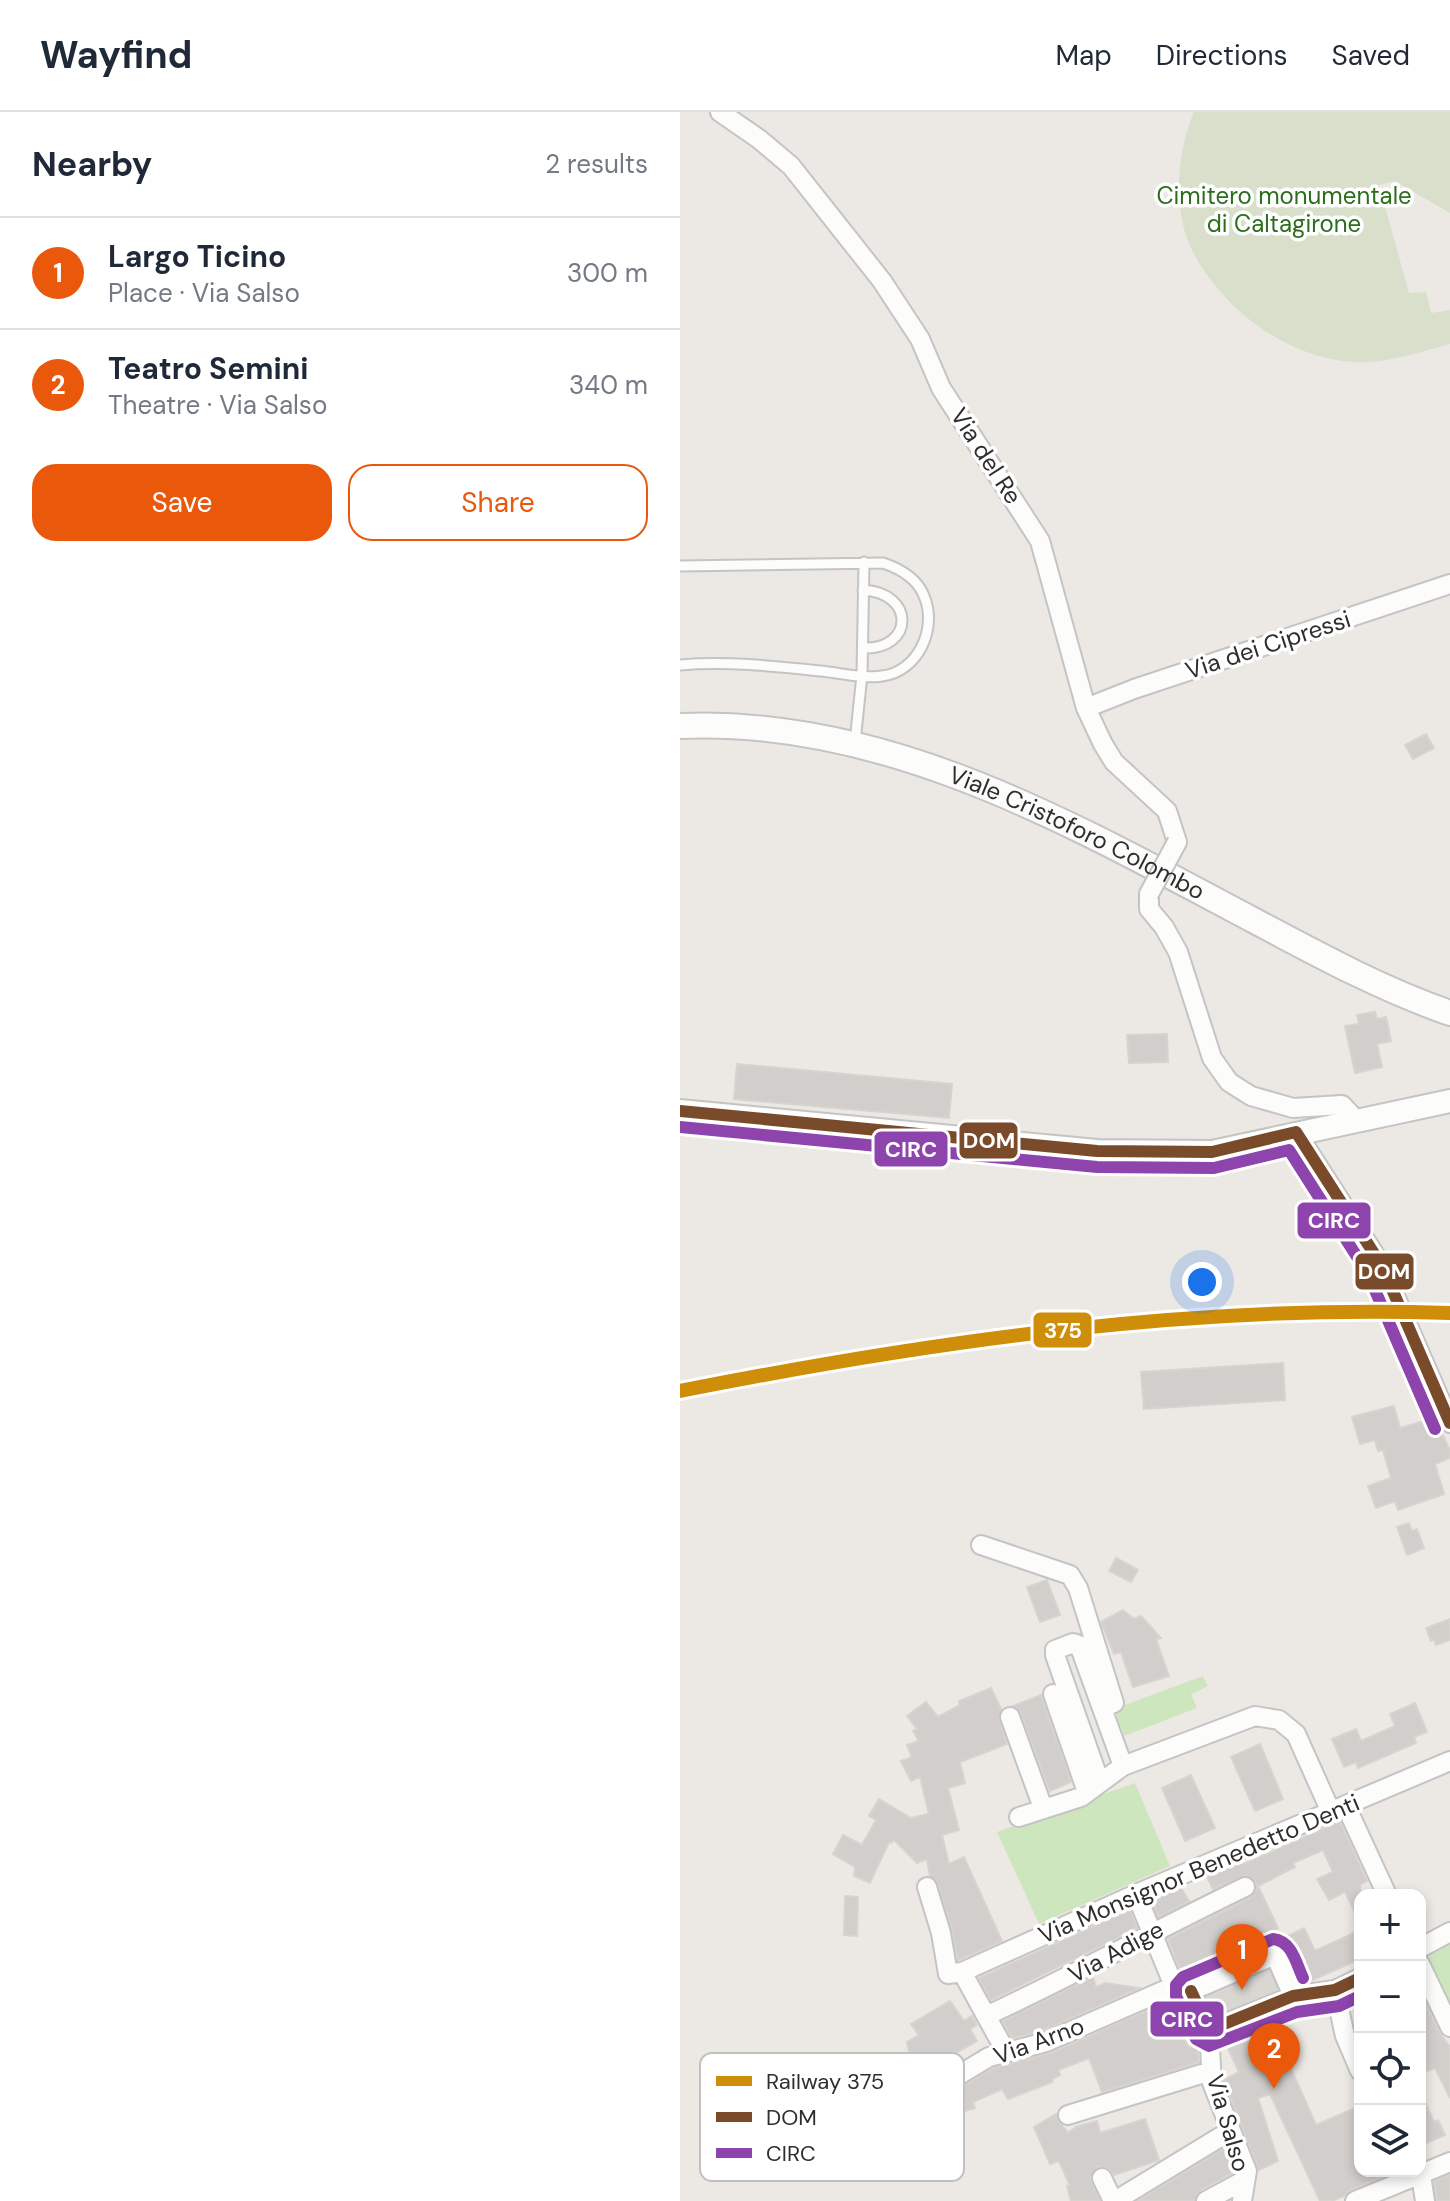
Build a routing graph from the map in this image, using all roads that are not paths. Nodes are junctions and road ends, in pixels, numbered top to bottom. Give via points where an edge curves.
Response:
1 (720, 112) edge
2 (864, 562) junction
3 (680, 566) edge
4 (1450, 584) edge
5 (863, 590) junction
6 (863, 648) junction
7 (680, 665) edge
8 (862, 675) junction
9 (1086, 708) junction
10 (680, 726) edge
11 (855, 744) junction
12 (1450, 1013) edge
13 (1450, 1101) edge
14 (680, 1111) edge
15 (1356, 1120) junction
16 (1296, 1132) junction
17 (1450, 1423) edge
18 (981, 1545) dead end
19 (1053, 1694) dead end
20 (1102, 1708) junction
21 (1010, 1717) dead end
22 (1450, 1761) edge
23 (1123, 1766) junction
24 (1094, 1787) junction
25 (1043, 1808) junction
26 (1338, 1809) junction
27 (1019, 1817) dead end
28 (927, 1887) dead end
29 (1245, 1887) dead end
30 (1384, 1889) edge
31 (1136, 1894) junction
32 (1152, 1932) junction
33 (1450, 1932) edge
34 (1426, 1945) edge
35 (955, 1973) junction
36 (1426, 1977) edge
37 (1354, 1981) edge
38 (1182, 1988) junction
39 (1335, 1990) junction
40 (1302, 1994) junction
41 (986, 2016) junction
42 (1450, 2027) edge
43 (1210, 2038) junction
44 (1006, 2052) junction
45 (1354, 2057) edge
46 (1211, 2071) junction
47 (964, 2075) edge
48 (1068, 2115) dead end
49 (1230, 2131) junction
50 (1450, 2162) edge
51 (1426, 2170) edge
52 (1409, 2177) edge
53 (1412, 2177) edge
54 (1102, 2178) dead end
55 (1245, 2180) junction
56 (1387, 2195) edge
57 (1114, 2201) edge
58 (1206, 2201) edge
59 (1242, 2201) edge
60 (1355, 2201) edge
61 (1425, 2201) edge

1 - 9 street, Via del Re via 791,166 882,281 920,339 941,388 1040,541
2 - 3 lane
2 - 5 lane
2 - 8 lane via 894,566 913,579 926,599 929,621 924,643 911,662 881,677
4 - 9 street, Via dei Cipressi
5 - 6 lane
5 - 6 lane via 891,597 901,623 888,644
6 - 8 lane
7 - 8 lane via 714,662
8 - 11 lane
9 - 15 street, Via del Re, bridge via 1114,762 1167,811 1177,842 1149,894 1149,909 1178,952 1212,1058 1229,1082 1251,1096 1293,1108 1342,1105
10 - 11 main road, Viale Cristoforo Colombo via 781,728
11 - 12 main road, Viale Cristoforo Colombo via 1007,796 1343,968
13 - 15 street
14 - 16 street via 1097,1151 1212,1152
15 - 16 street
16 - 17 street via 1382,1266
18 - 20 street via 1070,1575 1114,1703
19 - 24 street
20 - 23 street
20 - 24 street via 1079,1645 1055,1650
21 - 25 street
22 - 26 street, Via Monsignor Benedetto Denti
23 - 24 street
23 - 26 street via 1255,1716 1267,1717 1296,1734
24 - 25 street via 1081,1797
25 - 27 street
26 - 30 street
26 - 31 street, Via Monsignor Benedetto Denti
28 - 35 street
29 - 32 street, Via Adige
31 - 32 street
31 - 35 street, Via Monsignor Benedetto Denti
32 - 38 street
32 - 41 street, Via Adige
33 - 34 street
35 - 41 street
36 - 42 street
37 - 39 street
38 - 40 street, Via Arno via 1275,1955
38 - 43 street
38 - 44 street, Via Arno via 1046,2042
39 - 40 street
39 - 45 street
40 - 43 street
41 - 44 street
43 - 46 street, Via Salso
44 - 47 street, Via Arno
46 - 48 street
46 - 49 street, Via Salso
49 - 55 street, Via Salso via 1247,2171
49 - 57 street
50 - 51 street
52 - 56 street
53 - 61 street
54 - 57 street
55 - 58 street
55 - 59 street, Via Salso
56 - 60 street

